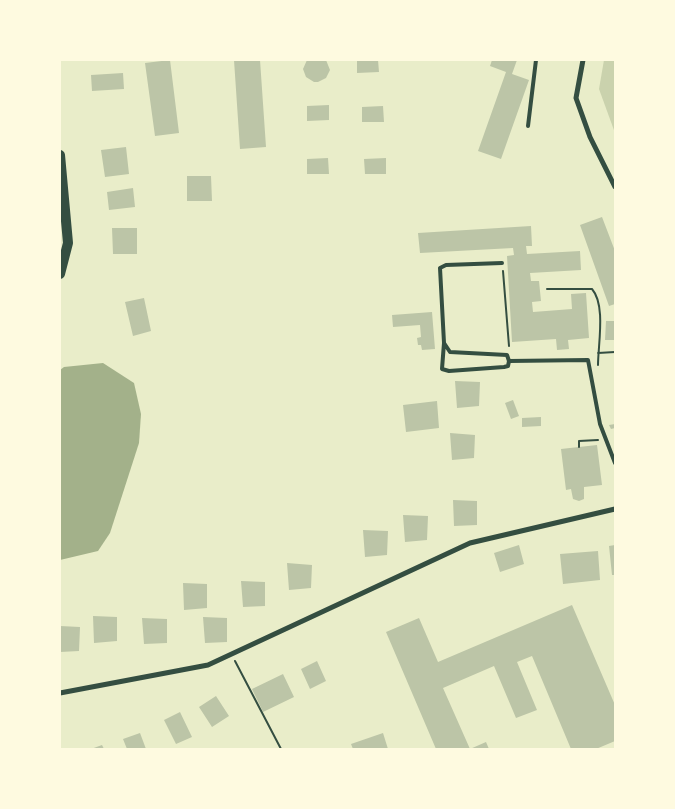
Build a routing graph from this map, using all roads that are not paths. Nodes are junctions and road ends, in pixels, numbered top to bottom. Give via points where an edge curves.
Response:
1 (536, 60) edge
2 (583, 60) edge
3 (528, 126) dead end
4 (60, 155) edge
5 (615, 187) edge
6 (502, 263) road end
7 (60, 274) edge
8 (444, 343) junction
9 (511, 361) junction
10 (615, 463) edge
11 (615, 509) edge
12 (60, 693) edge

1 - 3 lane
2 - 5 street via 576,98 590,137
4 - 7 main road via 68,243
6 - 8 lane via 440,268
8 - 9 lane via 450,352 507,355
8 - 9 lane via 442,369 449,371 504,367
9 - 10 lane via 588,360 599,421
11 - 12 street via 470,543 208,666

